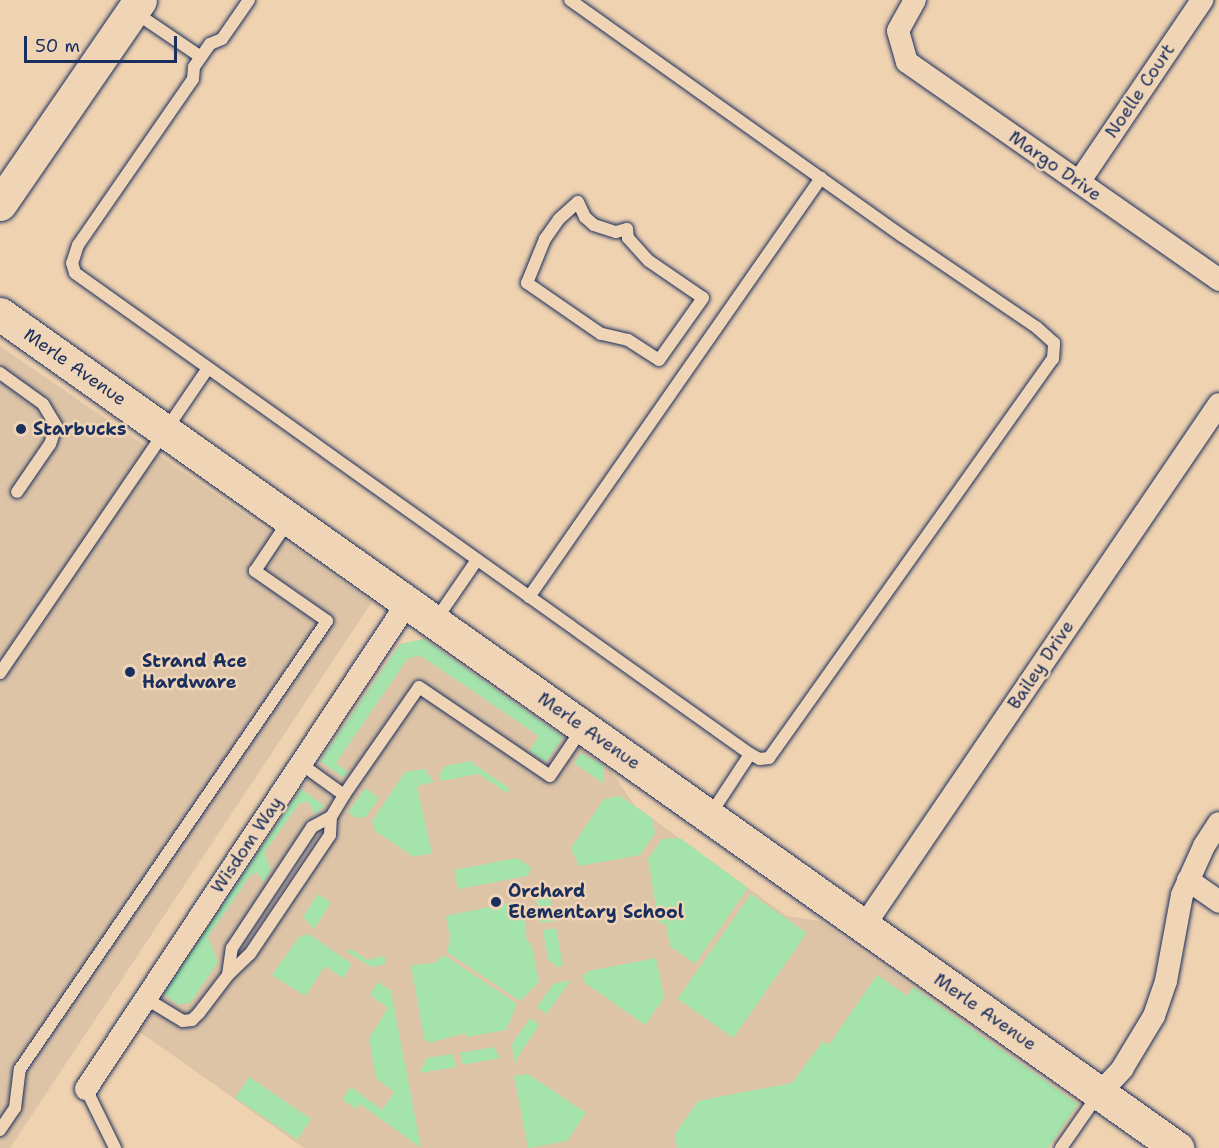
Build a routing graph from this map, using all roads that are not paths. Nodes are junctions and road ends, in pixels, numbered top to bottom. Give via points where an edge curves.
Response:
1 (249, 0) edge
2 (570, 0) edge
3 (915, 0) edge
4 (1202, 0) edge
5 (136, 5) edge
6 (201, 57) junction
7 (821, 178) junction
8 (1079, 182) junction
9 (0, 204) edge
10 (1219, 280) edge
11 (0, 314) edge
12 (655, 359) joint
13 (207, 370) junction
14 (0, 373) edge
15 (1219, 404) edge
16 (163, 429) junction
17 (17, 492) dead end
18 (290, 519) junction
19 (477, 560) junction
20 (529, 597) junction
21 (408, 602) junction
22 (435, 622) junction
23 (0, 673) edge
24 (584, 727) junction
25 (750, 754) junction
26 (301, 764) junction
27 (344, 795) junction
28 (709, 816) junction
29 (330, 817) junction
30 (1219, 823) edge
31 (1188, 880) junction
32 (1219, 902) edge
33 (864, 926) junction
34 (228, 975) junction
35 (145, 998) junction
36 (86, 1089) joint
37 (1100, 1093) junction
38 (0, 1130) edge
39 (114, 1148) edge
40 (1061, 1148) edge
41 (1177, 1148) edge

1 - 6 lane via 222,39 210,44
2 - 7 lane
3 - 8 street, Margo Drive via 902,20 899,44 907,62
4 - 8 street, Noelle Court
5 - 6 lane
5 - 9 street
6 - 13 lane via 194,67 193,80 78,245 72,263 75,273
7 - 20 lane
7 - 25 lane via 1036,327 1054,343 1055,352 776,752 760,759
8 - 10 street, Margo Drive
11 - 16 street, Merle Avenue
12 - 12 lane via 628,340 601,334 527,283 545,239 578,202 594,225 616,232 627,229 628,238 649,261 703,297 659,360
13 - 16 lane
13 - 19 lane
14 - 17 lane via 43,404 56,426 50,444
15 - 33 street, Bailey Drive
16 - 18 street, Merle Avenue
16 - 23 lane
18 - 21 street, Merle Avenue
18 - 38 lane via 255,571 327,621 20,1069 15,1108
19 - 20 lane
19 - 22 lane
20 - 25 lane
21 - 22 street, Merle Avenue
21 - 26 street, Wisdom Way
22 - 24 street, Merle Avenue
24 - 27 lane via 550,776 419,687
24 - 28 street, Merle Avenue
25 - 28 lane
26 - 27 lane
26 - 35 street, Wisdom Way
27 - 29 lane
28 - 33 street, Merle Avenue
29 - 34 lane via 330,835 250,954
29 - 34 lane via 312,826 232,948
30 - 31 street
31 - 32 street
31 - 37 street via 1166,981 1154,1016 1122,1069
33 - 37 street, Merle Avenue
34 - 35 lane via 192,1020 174,1017
35 - 36 street, Wisdom Way
36 - 39 lane
37 - 40 lane
37 - 41 street, Merle Avenue

